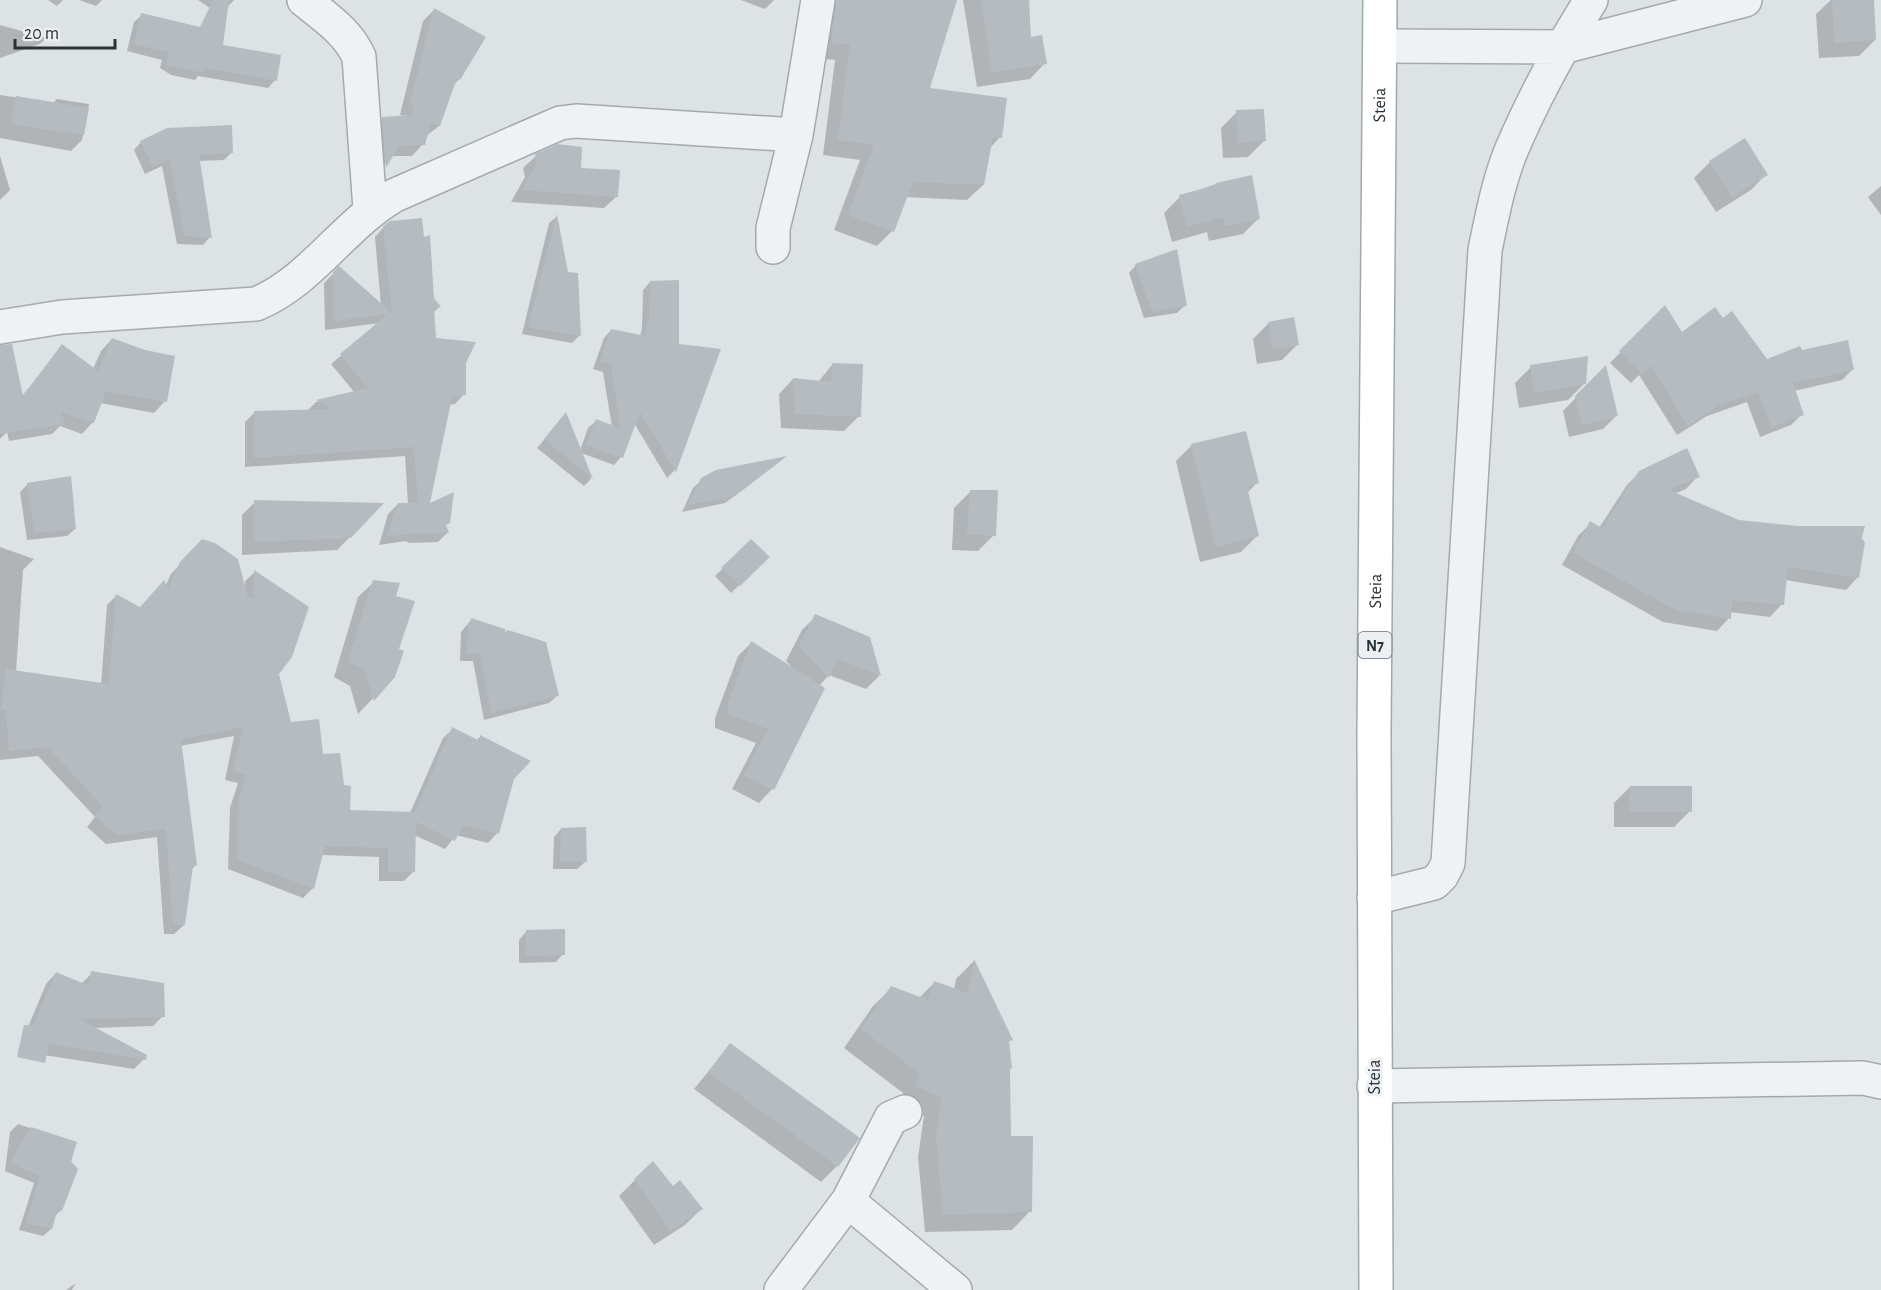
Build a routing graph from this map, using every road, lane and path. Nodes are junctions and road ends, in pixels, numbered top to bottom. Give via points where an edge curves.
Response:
1 (304, 0) edge
2 (818, 0) edge
3 (1380, 0) edge
4 (1591, 0) edge
5 (1745, 0) edge
6 (1382, 45) junction
7 (1562, 47) junction
8 (796, 135) junction
9 (370, 209) junction
10 (773, 247) dead end
11 (0, 327) edge
12 (1374, 898) junction
13 (1881, 1082) edge
14 (1374, 1086) junction
15 (905, 1113) dead end
16 (848, 1201) junction
17 (781, 1290) edge
18 (955, 1290) edge
19 (1376, 1290) edge

1 - 9 street via 344,33 359,57
2 - 8 street
3 - 6 main road, Steia / N7
4 - 7 street
5 - 7 street
6 - 7 street
6 - 12 main road, Steia / N7
7 - 12 street via 1510,152 1485,250 1448,863 1434,883
8 - 9 street via 560,123
8 - 10 street via 773,228
9 - 11 street via 279,294 256,304 62,316
12 - 14 main road, Steia / N7
13 - 14 street via 1863,1078
14 - 19 main road, Steia / N7
15 - 16 street via 891,1118
16 - 17 street
16 - 18 street

